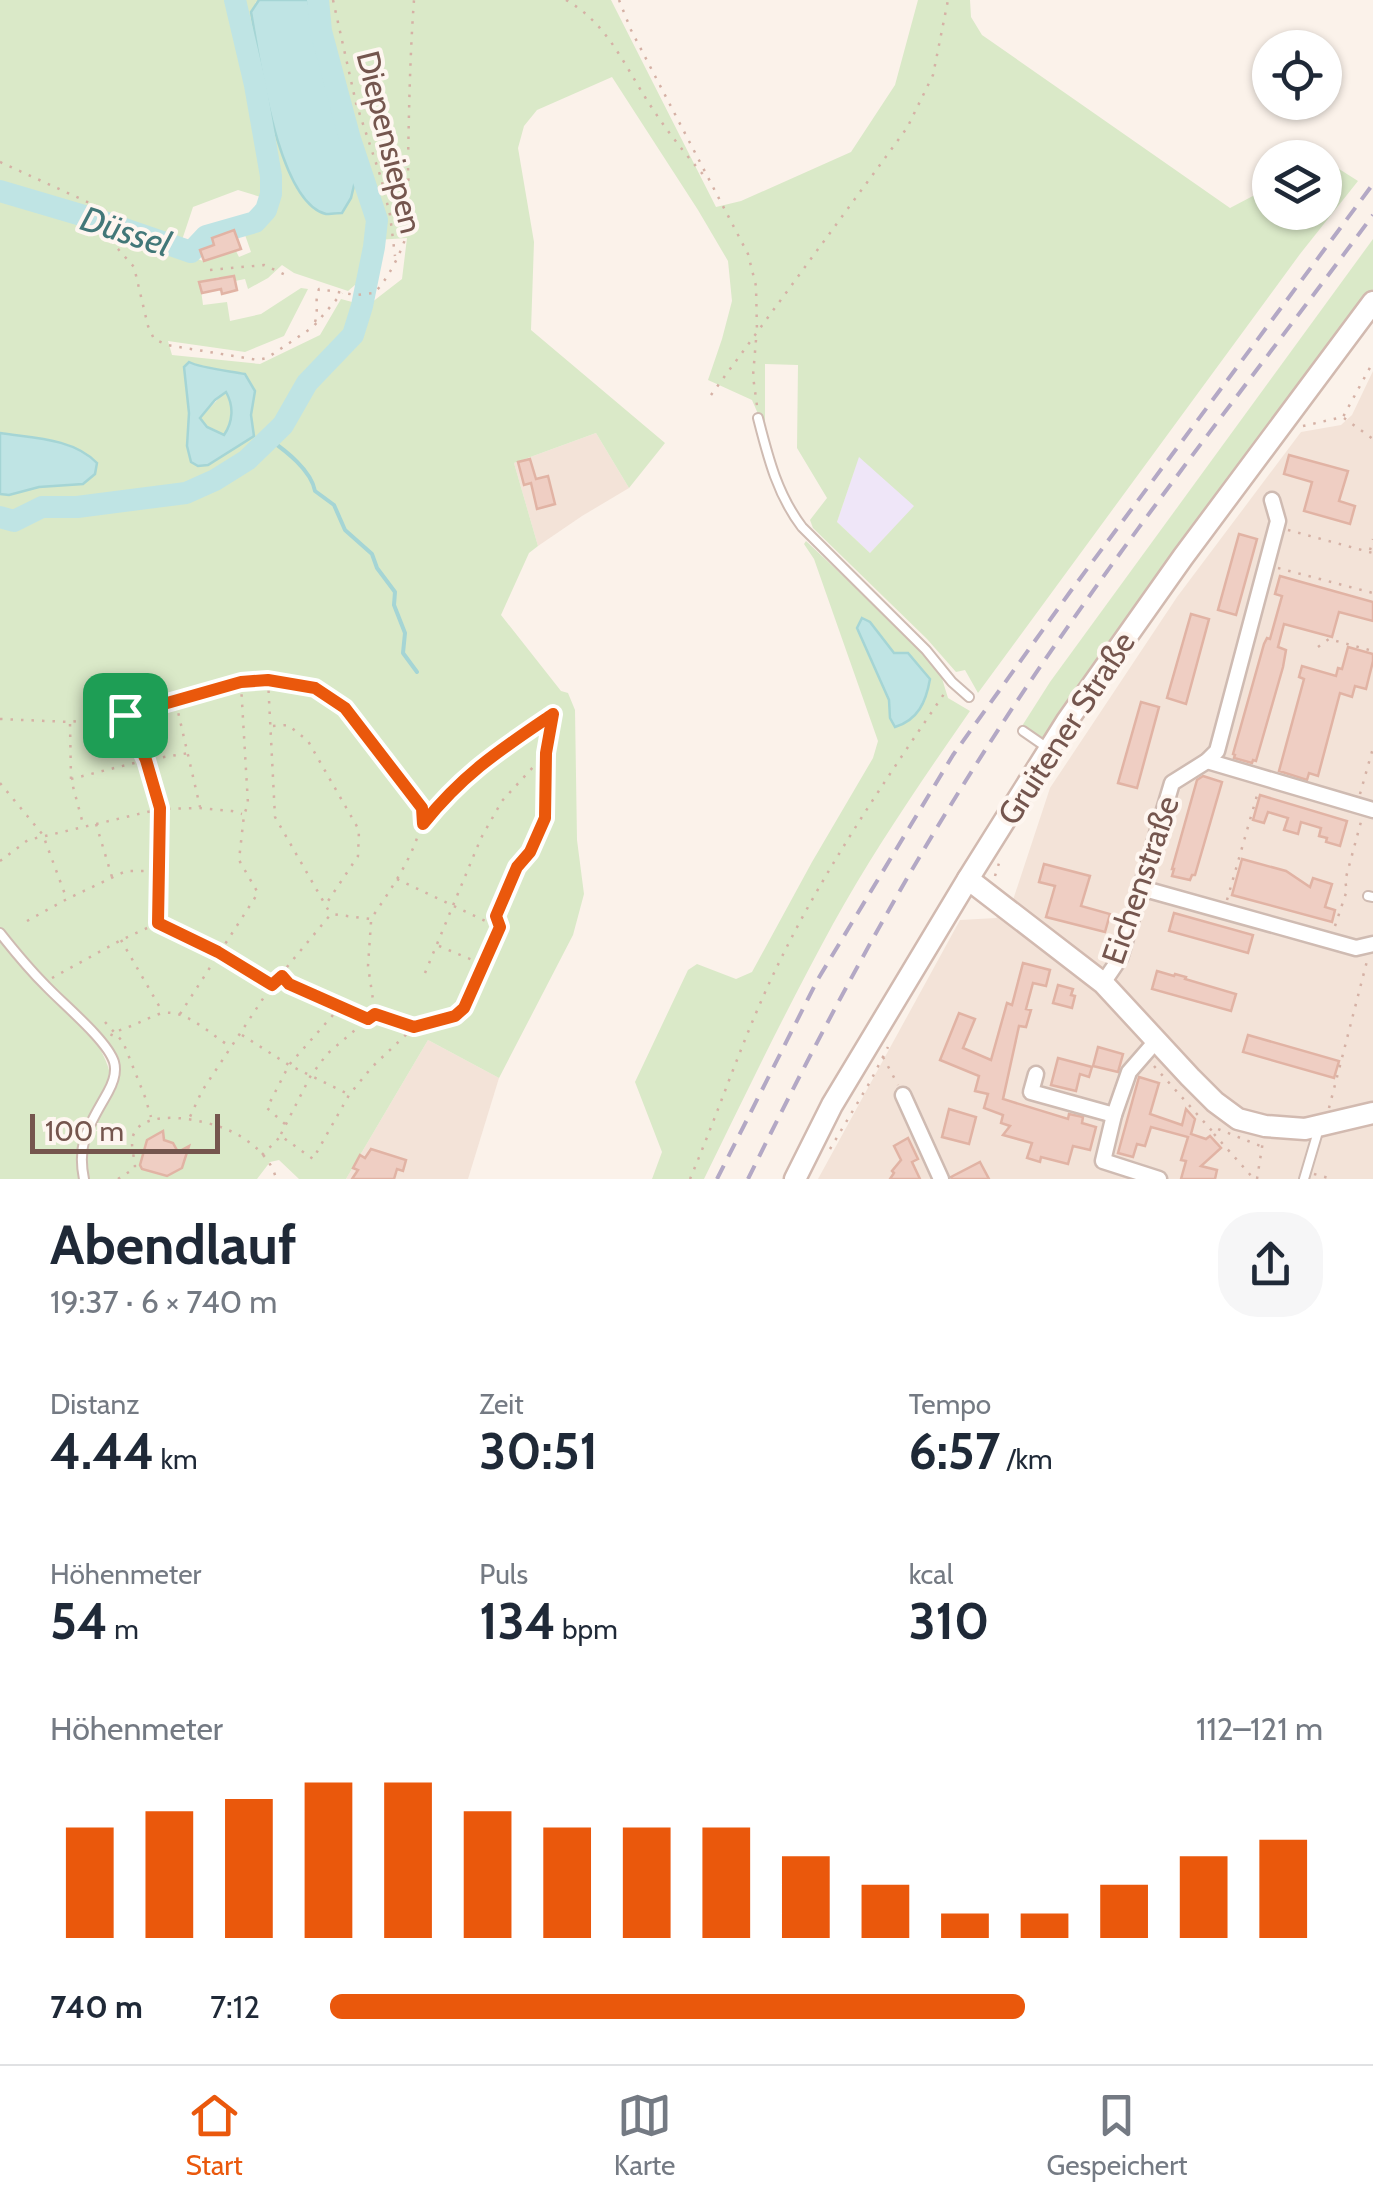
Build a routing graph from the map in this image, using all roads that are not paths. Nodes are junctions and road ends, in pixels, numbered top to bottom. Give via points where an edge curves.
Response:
1 (1373, 302) edge
2 (758, 418) road end
3 (1272, 500) dead end
4 (970, 696) dead end
5 (1023, 731) dead end
6 (1049, 749) junction
7 (1207, 761) junction
8 (1366, 806) edge
9 (968, 879) junction
10 (1141, 888) junction
11 (0, 934) edge
12 (1372, 944) edge
13 (1104, 983) junction
14 (1156, 1041) junction
15 (1036, 1074) dead end
16 (903, 1096) road end
17 (1373, 1113) edge
18 (1114, 1115) junction
19 (1322, 1125) junction
20 (1305, 1175) edge
21 (84, 1179) edge
22 (794, 1179) edge
23 (941, 1179) edge
24 (1158, 1179) edge

1 - 6 main road, Gruitener Straße
2 - 4 lane via 789,510
3 - 7 street, Eichenstraße via 1278,521 1216,751
5 - 6 lane
6 - 9 main road, Gruitener Straße
7 - 8 street
7 - 10 street, Eichenstraße via 1172,783
9 - 13 main road
9 - 22 main road, Gruitener Straße
10 - 12 street via 1356,948
10 - 13 street, Eichenstraße via 1120,958
11 - 21 lane via 114,1062 111,1087 85,1134
13 - 14 main road
14 - 18 street via 1129,1072
14 - 19 main road via 1238,1119 1285,1129
15 - 18 street via 1032,1092
16 - 23 street
17 - 19 main road
18 - 24 street via 1104,1160
19 - 20 lane

